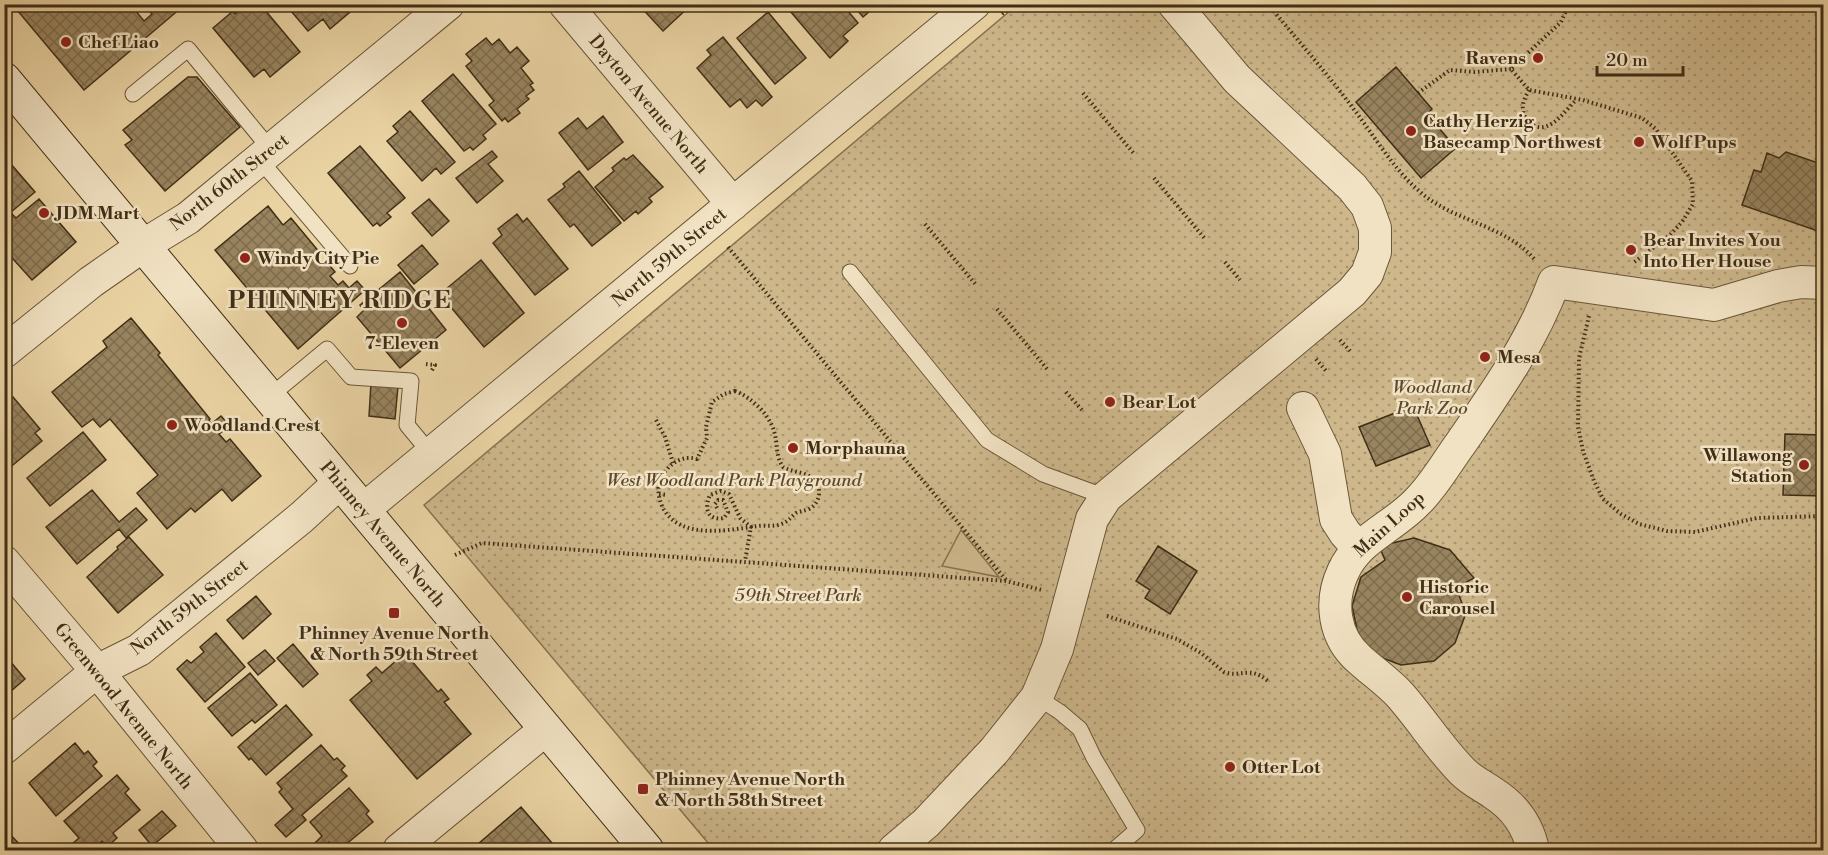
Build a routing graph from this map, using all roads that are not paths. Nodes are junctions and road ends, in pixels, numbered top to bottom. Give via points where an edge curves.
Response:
1 (448, 4) edge
2 (564, 4) edge
3 (974, 4) edge
4 (1174, 4) edge
5 (4, 79) edge
6 (133, 94) dead end
7 (265, 155) junction
8 (733, 204) junction
9 (144, 245) junction
10 (350, 266) dead end
11 (850, 272) dead end
12 (1824, 283) edge
13 (4, 352) edge
14 (269, 397) junction
15 (1303, 408) dead end
16 (431, 454) junction
17 (340, 482) junction
18 (1106, 497) junction
19 (363, 510) junction
20 (1358, 548) junction
21 (4, 562) edge
22 (97, 671) junction
23 (1037, 697) junction
24 (546, 729) junction
25 (4, 748) edge
26 (242, 850) edge
27 (399, 850) edge
28 (647, 850) edge
29 (894, 850) edge
30 (1114, 850) edge
31 (1533, 850) edge

1 - 7 street, North 60th Street
2 - 8 street, Dayton Avenue North
3 - 8 street, North 59th Street
4 - 18 street via 1237,79 1352,187 1367,206 1375,228 1375,252 1367,274 1352,292
5 - 9 street, Phinney Avenue North
6 - 7 lane via 188,49
7 - 9 street, North 60th Street via 188,218
7 - 10 lane
8 - 16 street, North 59th Street
9 - 13 street, North 60th Street
9 - 14 street, Phinney Avenue North
11 - 18 lane via 987,440 1043,474
12 - 20 street, Main Loop via 1778,286 1714,305 1554,282 1543,313 1491,400 1427,492
14 - 16 lane via 327,349 351,377 411,381 407,425
14 - 17 street, Phinney Avenue North
15 - 20 street via 1325,454 1336,519
16 - 19 street, North 59th Street
17 - 19 street, Phinney Avenue North
17 - 22 street, North 59th Street via 139,650
18 - 23 street via 1092,519 1057,649
19 - 24 street, Phinney Avenue North
20 - 31 street, Main Loop via 1343,571 1336,595 1335,614 1341,634 1356,657 1398,693 1462,772 1519,815
21 - 22 street, Greenwood Avenue North
22 - 25 street, North 59th Street
22 - 26 street, Greenwood Avenue North
23 - 29 street via 986,759 926,823
23 - 30 lane via 1080,729 1137,830
24 - 27 street
24 - 28 street, Phinney Avenue North

